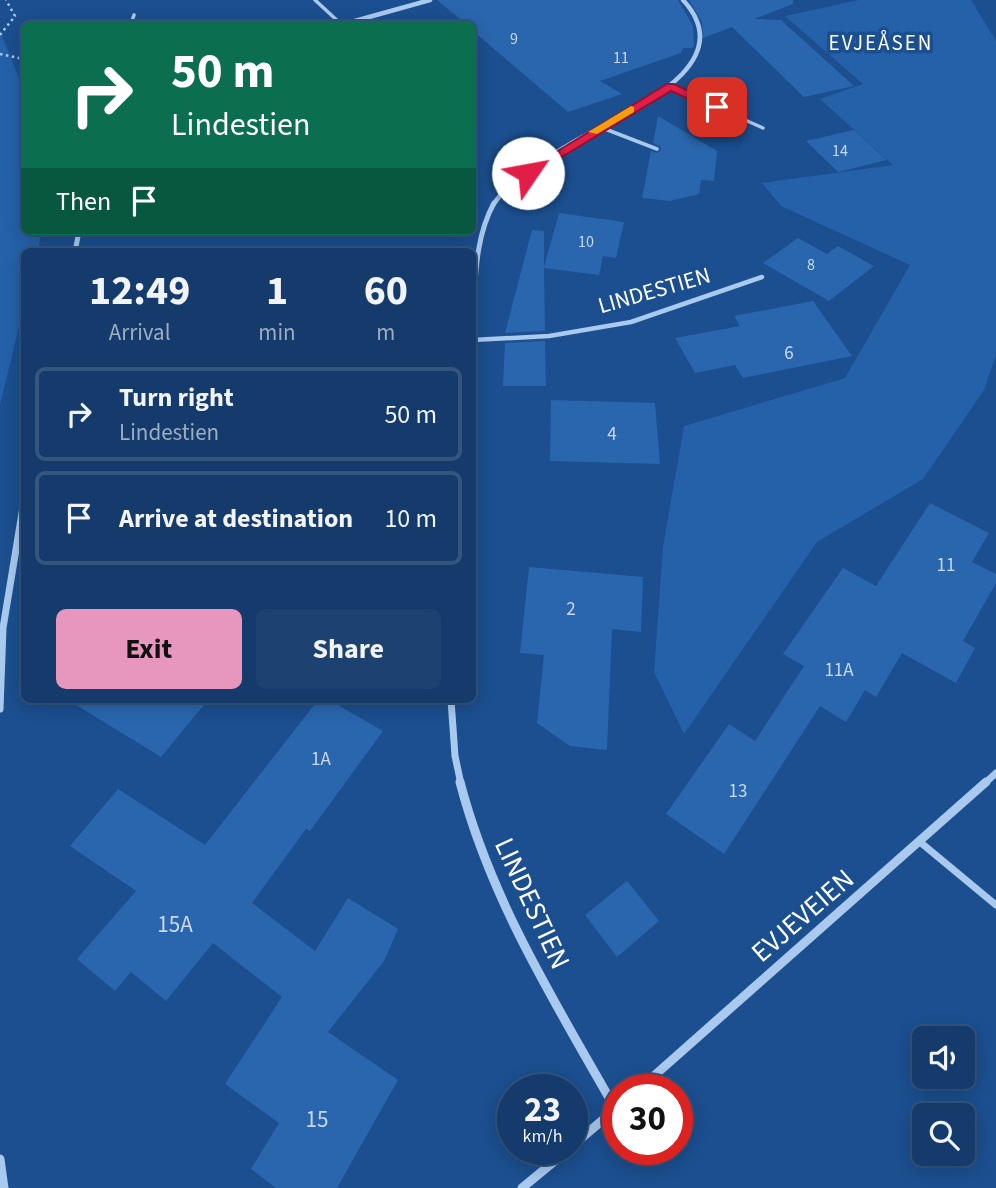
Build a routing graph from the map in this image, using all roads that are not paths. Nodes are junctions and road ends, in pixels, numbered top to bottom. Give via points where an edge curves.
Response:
1 (314, 0) edge
2 (430, 0) edge
3 (683, 0) edge
4 (134, 15) dead end
5 (132, 21) edge
6 (339, 21) edge
7 (354, 21) edge
8 (671, 87) junction
9 (600, 127) junction
10 (763, 128) dead end
11 (505, 147) dead end
12 (657, 149) dead end
13 (508, 186) junction
14 (762, 277) dead end
15 (476, 290) edge
16 (476, 340) edge
17 (21, 518) edge
18 (1, 628) edge
19 (451, 703) edge
20 (0, 709) edge
21 (996, 773) edge
22 (920, 842) junction
23 (996, 905) edge
24 (656, 1074) edge
25 (602, 1083) edge
26 (602, 1121) edge
27 (588, 1133) edge
28 (0, 1159) edge
29 (550, 1165) edge
30 (4, 1188) edge
31 (522, 1188) edge

1 - 6 lane
2 - 7 street
3 - 8 street via 697,12 702,27 698,48
4 - 5 lane
8 - 9 street
8 - 10 lane
9 - 12 lane
9 - 13 street
11 - 13 lane
13 - 15 street via 483,225
14 - 16 lane, LINDESTIEN via 631,322 549,336
17 - 18 street
18 - 20 street
19 - 25 street, LINDESTIEN via 458,773 482,852 527,951
21 - 22 street, EVJEVEIEN
22 - 23 lane
22 - 24 street, EVJEVEIEN
26 - 27 street
28 - 30 street
29 - 31 street

